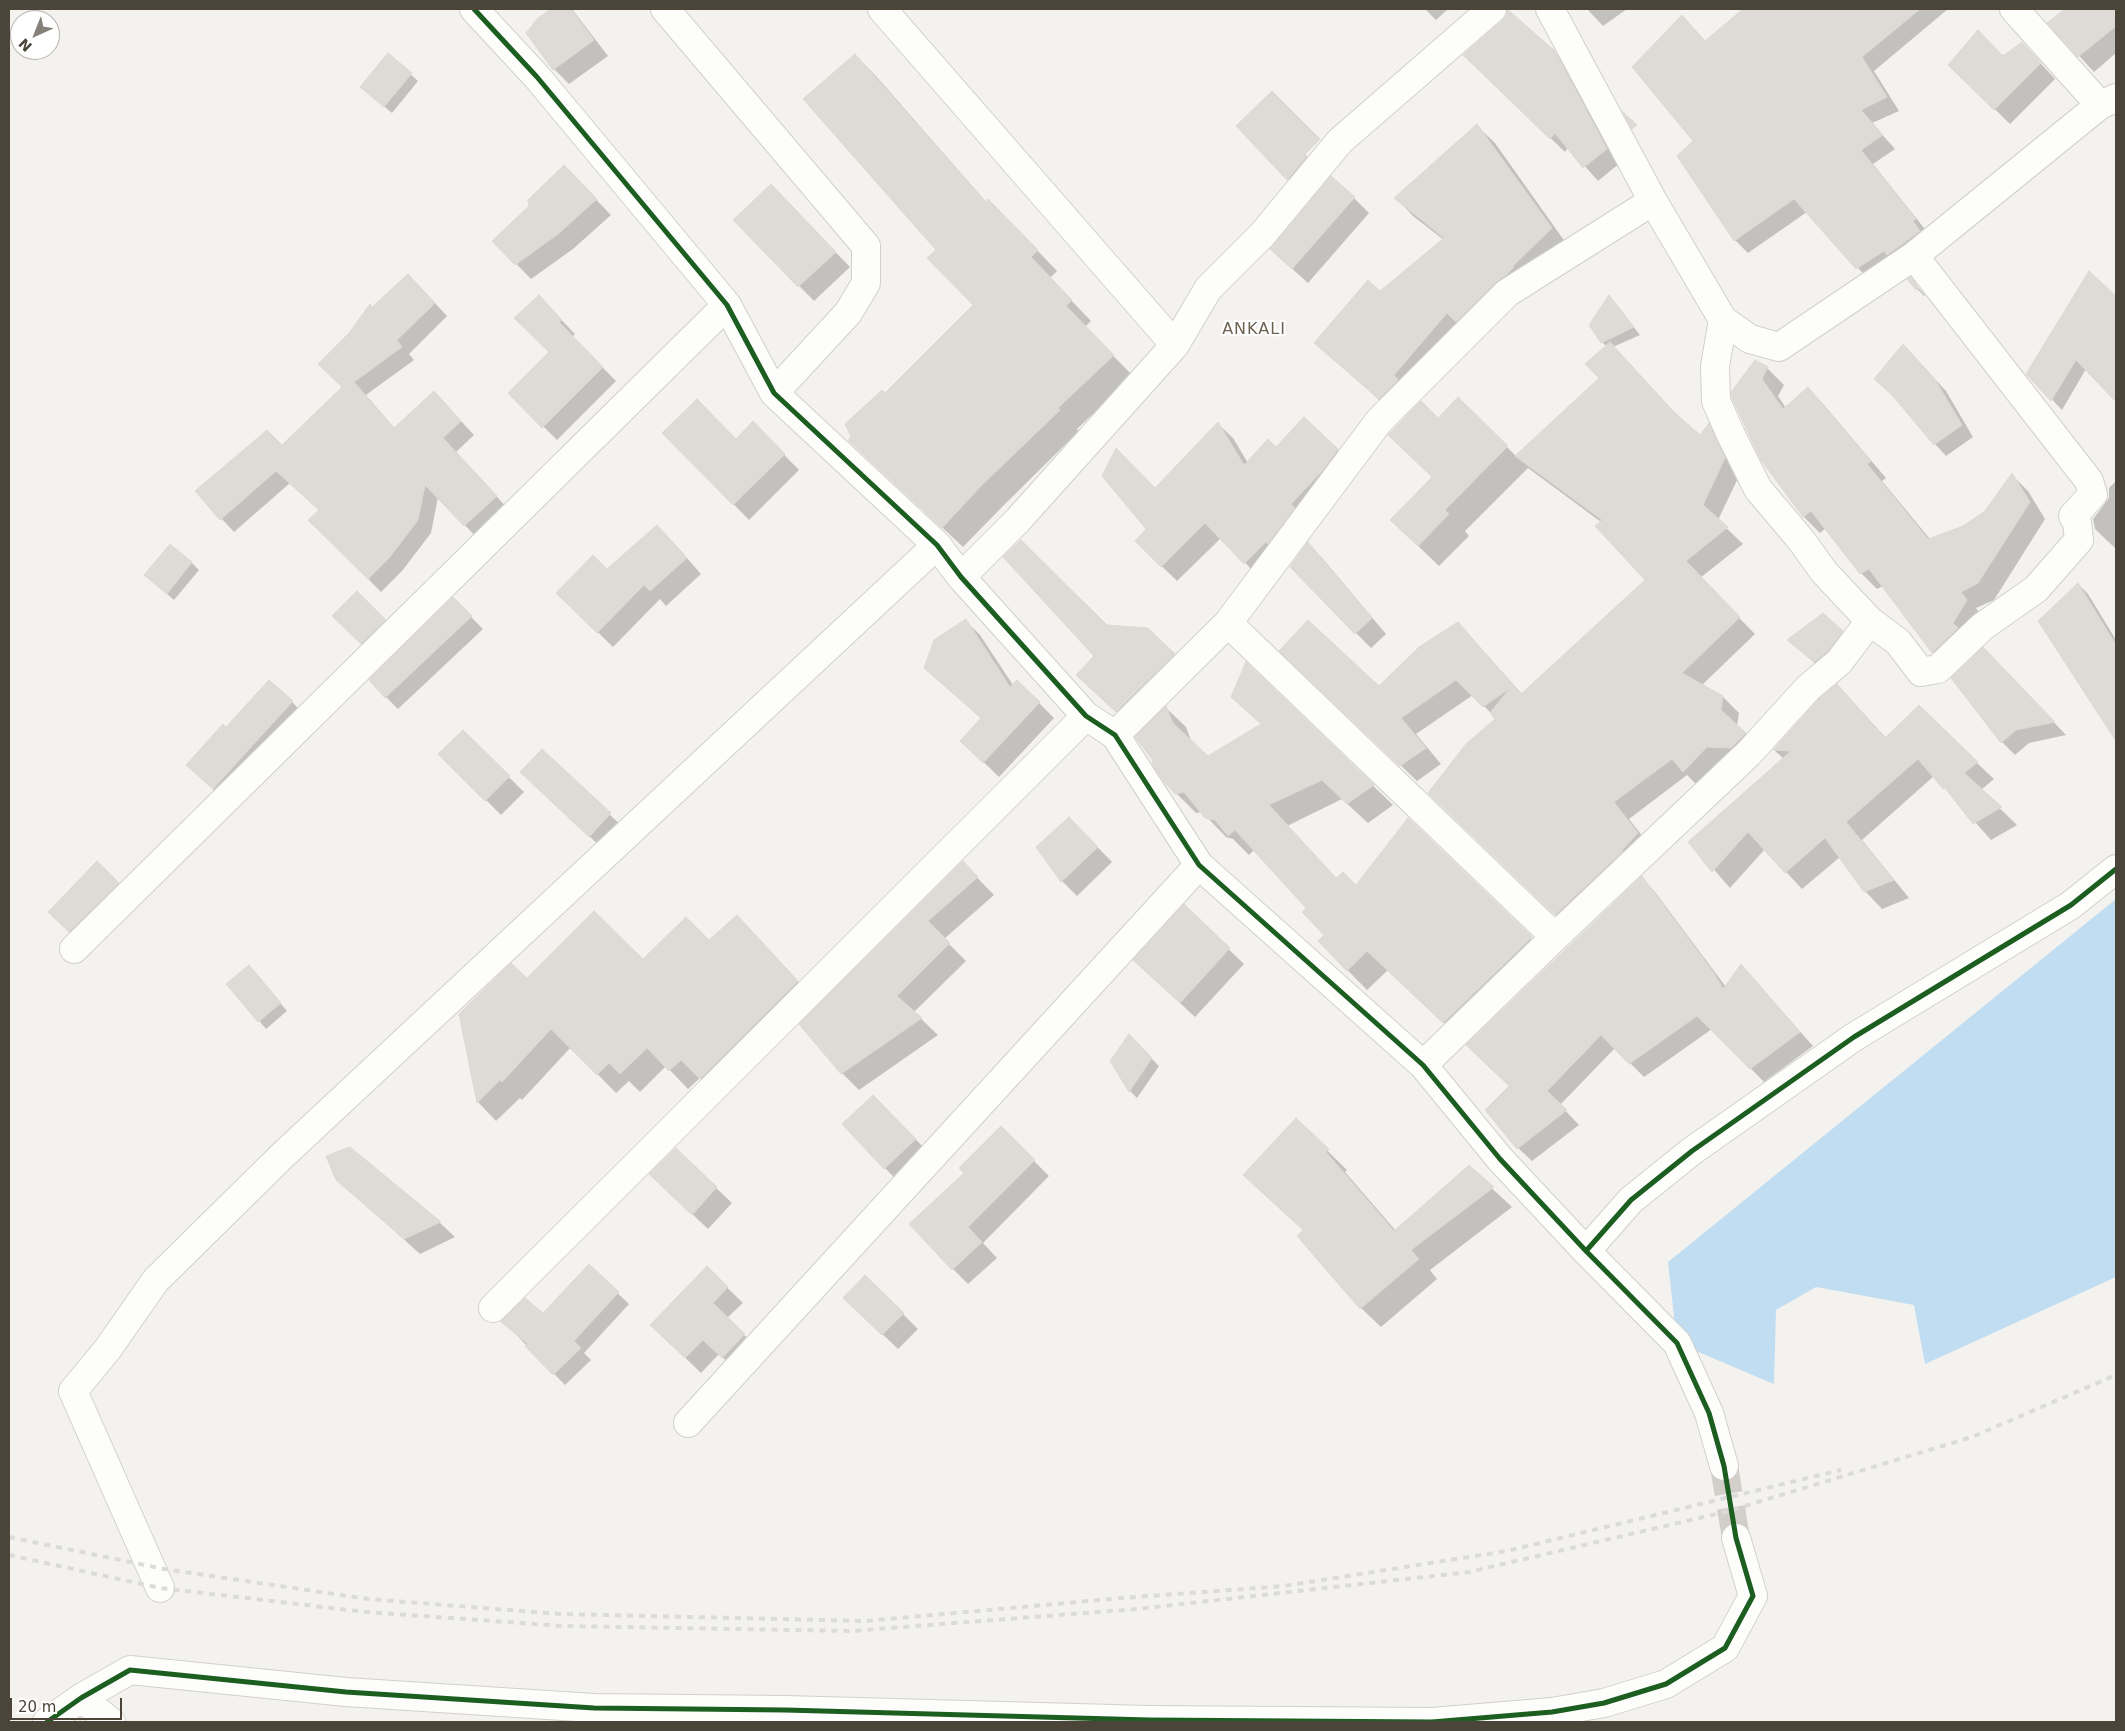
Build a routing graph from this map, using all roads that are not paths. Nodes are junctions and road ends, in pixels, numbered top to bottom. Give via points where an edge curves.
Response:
1 (474, 9) edge
2 (665, 9) edge
3 (882, 9) edge
4 (1492, 9) edge
5 (1550, 9) edge
6 (2014, 9) edge
7 (2108, 101) edge
8 (1653, 201) junction
9 (1914, 256) junction
10 (727, 304) junction
11 (1724, 320) junction
12 (1175, 346) junction
13 (774, 393) junction
14 (937, 545) junction
15 (961, 577) junction
16 (1870, 621) junction
17 (1228, 622) junction
18 (1086, 716) junction
19 (1115, 734) junction
20 (1200, 865) junction
21 (2116, 869) edge
22 (1555, 937) junction
23 (74, 949) dead end
24 (1424, 1065) junction
25 (1586, 1251) junction
26 (493, 1308) dead end
27 (688, 1423) dead end
28 (1724, 1466) tunnel mouth
29 (1736, 1538) tunnel mouth
30 (160, 1588) dead end
31 (81, 1698) junction
32 (47, 1722) edge
33 (111, 1722) edge

1 - 10 street via 537,77
2 - 13 street via 866,246 866,283 848,313
3 - 12 street
4 - 12 street via 1340,141 1262,235 1208,289
5 - 8 street
6 - 7 street
7 - 9 street
8 - 11 street
8 - 17 street via 1507,294 1379,421
9 - 11 street via 1779,347 1750,339
9 - 16 street via 2089,481 2093,494 2073,516 2079,540 2049,575 1982,628 1938,669 1921,672 1898,642
10 - 13 street
10 - 23 street
11 - 16 street via 1715,366 1716,401 1758,489 1824,572
12 - 15 street via 1018,520
13 - 14 street
14 - 15 street
14 - 30 street via 276,1162 156,1280 107,1350 73,1391
15 - 18 street
16 - 22 street via 1839,662 1808,688 1749,753
17 - 19 street
17 - 22 street
18 - 19 street
18 - 26 street
19 - 20 street
20 - 24 street
20 - 27 street
21 - 25 street via 2071,905 1854,1037 1692,1151 1631,1200
22 - 24 street
24 - 25 street via 1500,1159
25 - 28 street via 1677,1343 1709,1413
29 - 31 street via 1753,1596 1725,1648 1666,1684 1604,1703 1552,1712 1423,1722 594,1708 346,1692 130,1670
31 - 32 street
31 - 33 street

